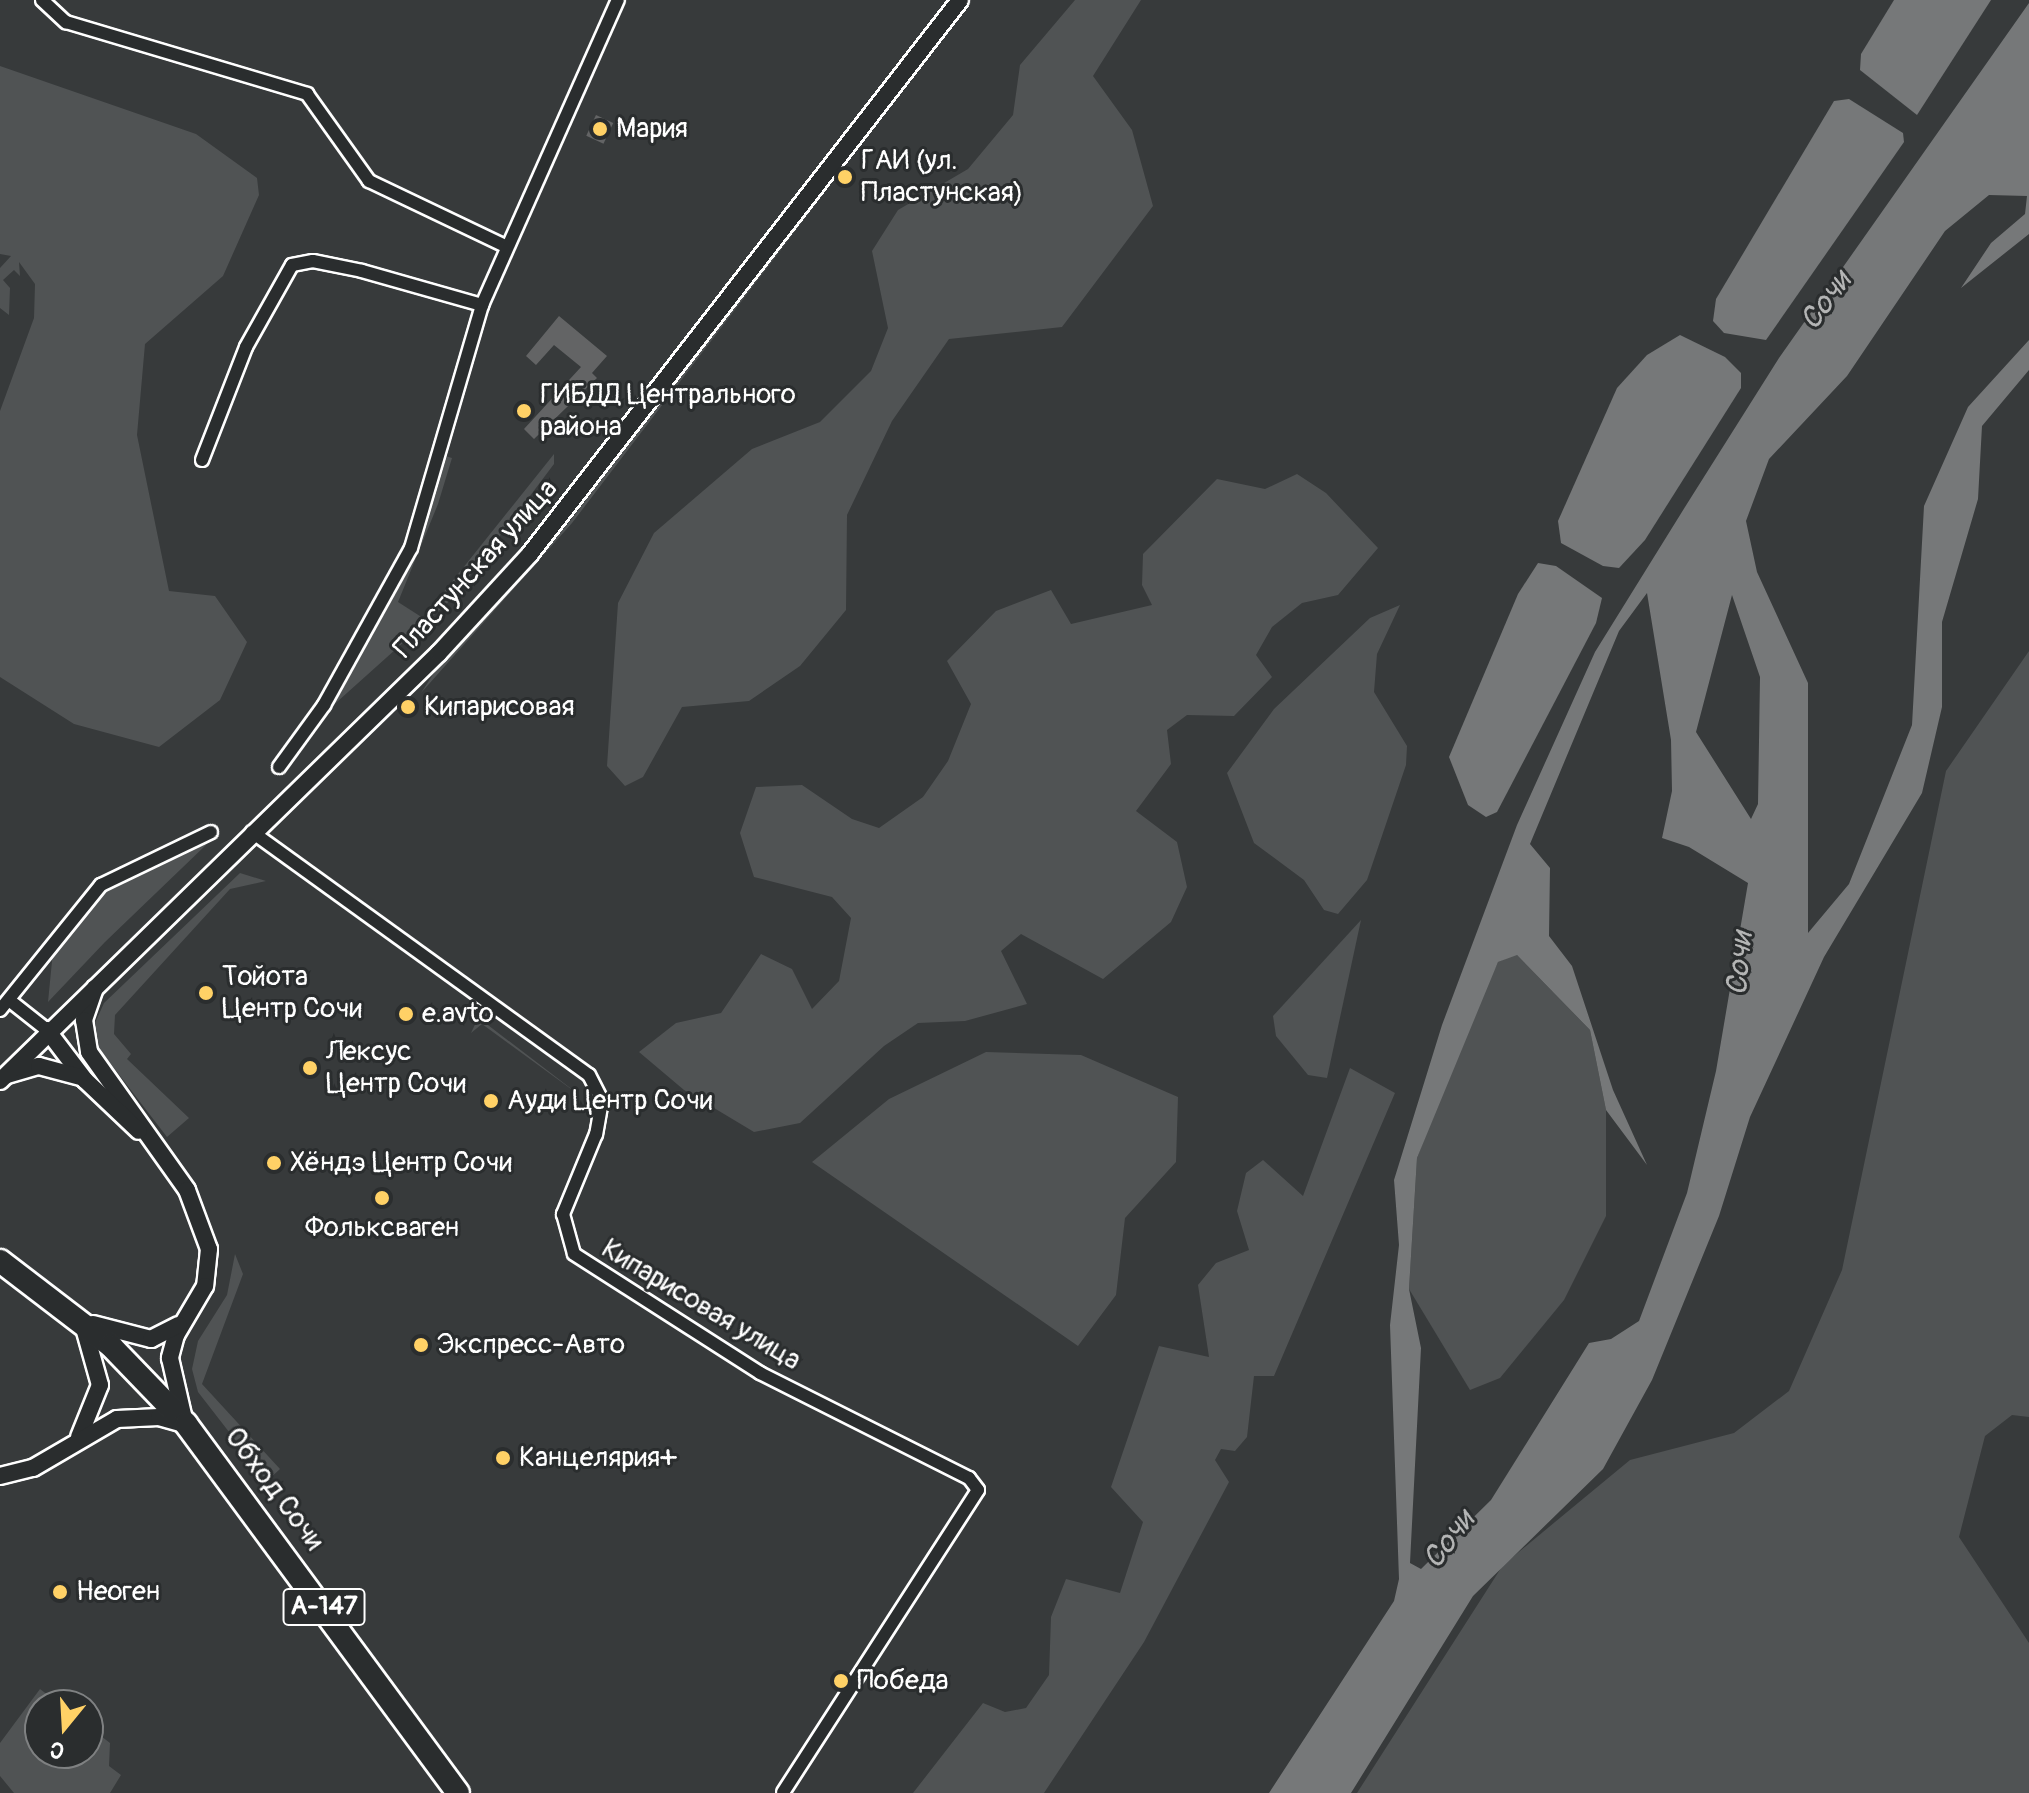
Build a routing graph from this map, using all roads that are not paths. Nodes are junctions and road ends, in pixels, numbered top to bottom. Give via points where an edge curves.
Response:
1 (42, 0) edge
2 (618, 0) edge
3 (960, 0) edge
4 (505, 246) junction
5 (482, 305) junction
6 (202, 460) dead end
7 (279, 767) dead end
8 (211, 832) dead end
9 (252, 832) junction
10 (99, 980) junction
11 (9, 1000) junction
12 (0, 1010) edge
13 (47, 1030) junction
14 (90, 1075) junction
15 (3, 1078) edge
16 (0, 1261) edge
17 (80, 1319) junction
18 (185, 1320) junction
19 (186, 1424) junction
20 (78, 1439) junction
21 (0, 1476) edge
22 (458, 1793) edge
23 (783, 1793) edge

1 - 4 street via 66,22 307,94 369,181
2 - 4 street, Пластунская улица
3 - 9 main road, Пластунская улица via 530,554 439,653
4 - 5 street, Пластунская улица
5 - 6 street via 362,271 313,261 292,265 246,347
5 - 7 street, Пластунская улица via 411,548 324,705
8 - 11 street via 101,885
9 - 10 main road, Пластунская улица
9 - 23 street, Кипарисовая улица via 589,1075 602,1101 596,1134 563,1214 574,1254 760,1373 969,1478 978,1490
10 - 13 main road, Пластунская улица
10 - 14 main road, А-147 via 84,1020
11 - 12 street
11 - 13 street
13 - 14 main road, А-147
13 - 15 main road, Пластунская улица
14 - 15 main road via 39,1066
14 - 18 main road, А-147 via 147,1137 199,1211 209,1249 205,1286
16 - 17 highway, Обход Сочи / А-147
17 - 18 main road, А-147 via 151,1339
17 - 19 highway, Обход Сочи / А-147
17 - 20 main road, А-147 via 96,1353 100,1385
18 - 19 main road, А-147 via 170,1358
19 - 20 main road via 137,1416
19 - 22 highway, Обход Сочи / А-147
20 - 21 main road via 33,1468

